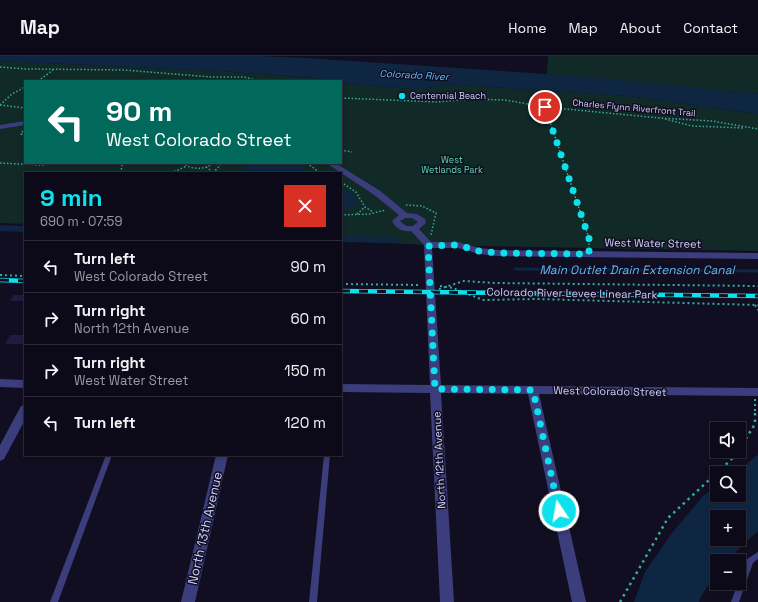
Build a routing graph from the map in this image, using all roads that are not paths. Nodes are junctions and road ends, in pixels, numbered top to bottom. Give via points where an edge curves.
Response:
1 (24, 123) edge
2 (0, 127) edge
3 (332, 164) edge
4 (405, 216) junction
5 (414, 228) junction
6 (428, 246) junction
7 (758, 256) edge
8 (0, 384) edge
9 (24, 384) edge
10 (342, 388) edge
11 (435, 389) junction
12 (533, 390) junction
13 (757, 392) edge
14 (24, 411) edge
15 (0, 456) edge
16 (109, 456) edge
17 (222, 456) edge
18 (327, 456) edge
19 (758, 554) edge
20 (54, 602) edge
21 (188, 602) edge
22 (314, 602) edge
23 (447, 602) edge
24 (579, 602) edge
25 (735, 602) edge

1 - 2 street
3 - 4 street via 376,192
4 - 5 street via 414,216 422,221
4 - 5 street via 397,219 396,223 401,227
5 - 6 street
6 - 7 street, West Water Street via 458,245 497,253
6 - 11 street, North 12th Avenue
8 - 9 street
10 - 11 street, West Colorado Street
11 - 12 street, West Colorado Street
11 - 23 street, North 12th Avenue
12 - 13 street, West Colorado Street
12 - 24 street
14 - 15 street
16 - 20 lane
17 - 21 street, North 13th Avenue
18 - 22 lane
19 - 25 lane via 750,561

